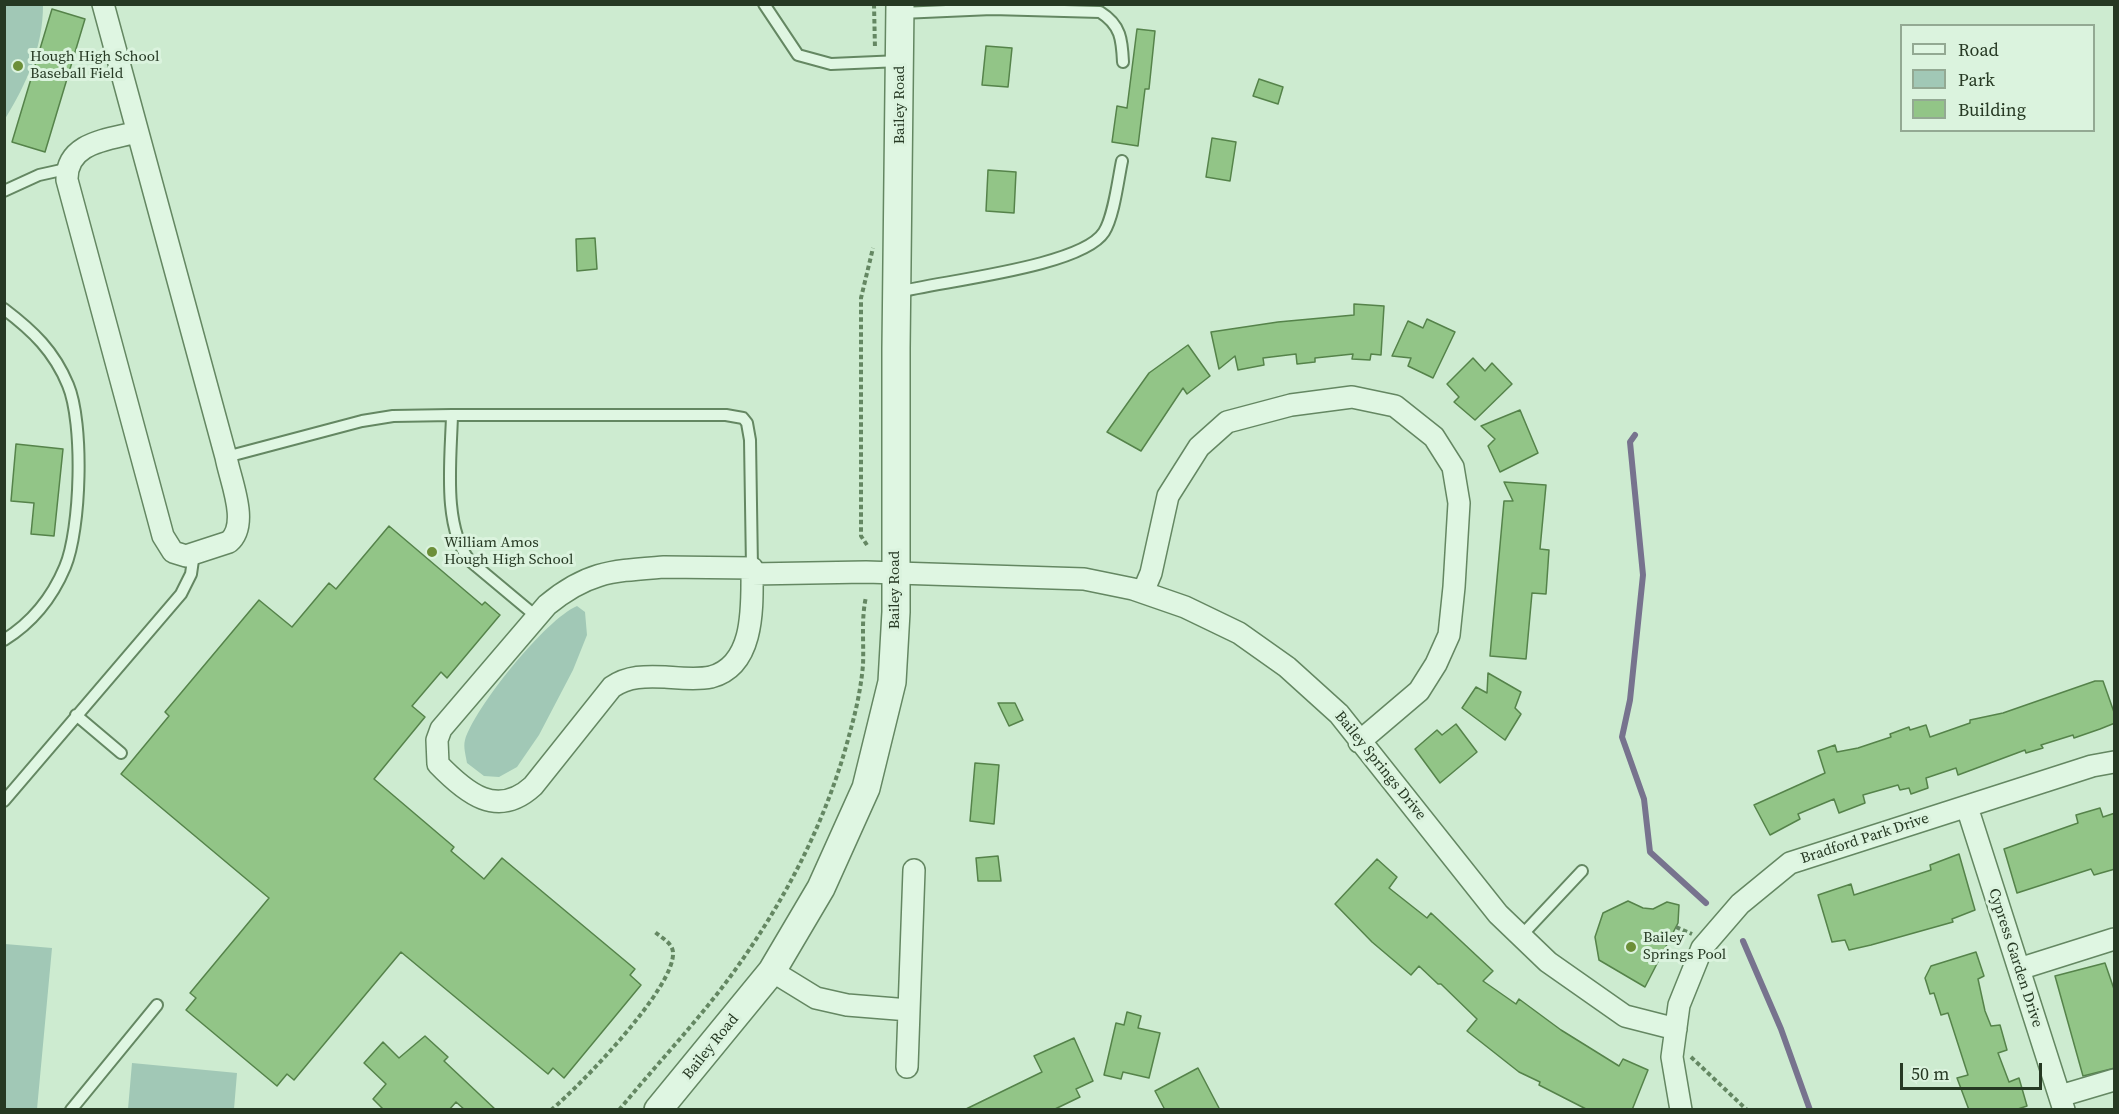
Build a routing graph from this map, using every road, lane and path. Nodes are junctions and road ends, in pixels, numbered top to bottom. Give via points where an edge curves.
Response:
1 (103, 4) edge
2 (764, 4) edge
3 (874, 4) edge
4 (900, 9) edge
5 (887, 62) junction
6 (1123, 62) dead end
7 (137, 132) junction
8 (1122, 161) dead end
9 (66, 169) junction
10 (4, 191) edge
11 (873, 242) dead end
12 (898, 292) junction
13 (4, 309) edge
14 (452, 415) junction
15 (226, 457) junction
16 (867, 545) dead end
17 (194, 553) junction
18 (752, 571) junction
19 (895, 573) junction
20 (1143, 592) junction
21 (866, 597) dead end
22 (537, 617) junction
23 (4, 639) edge
24 (76, 716) junction
25 (1359, 742) junction
26 (121, 753) dead end
27 (2115, 762) edge
28 (4, 801) edge
29 (1967, 807) junction
30 (914, 870) dead end
31 (1582, 871) dead end
32 (1676, 927) dead end
33 (655, 932) dead end
34 (1692, 934) dead end
35 (1521, 936) junction
36 (2115, 939) edge
37 (2019, 969) junction
38 (772, 971) junction
39 (157, 1005) dead end
40 (909, 1010) junction
41 (1676, 1029) junction
42 (1672, 1052) junction
43 (908, 1067) dead end
44 (2115, 1080) edge
45 (2062, 1103) edge
46 (71, 1110) edge
47 (551, 1110) edge
48 (619, 1110) edge
49 (658, 1110) edge
50 (1681, 1110) edge
51 (1748, 1110) edge

1 - 7 street
2 - 5 lane via 798,55 831,64
3 - 5 path
4 - 5 street, Bailey Road
4 - 6 lane via 1100,12 1119,28
5 - 12 street, Bailey Road
7 - 9 street via 78,150
7 - 15 street
8 - 12 lane via 1104,232 1091,246 989,276
9 - 10 lane via 39,175
9 - 17 street via 163,536 173,552
11 - 16 path via 861,298 861,536
12 - 19 street, Bailey Road
13 - 23 lane via 29,327 59,368 74,405 78,452 71,548 66,565 40,610
14 - 15 lane via 362,421
14 - 18 lane via 743,418 747,423 750,468
14 - 22 lane via 452,511 461,550
15 - 17 street via 237,530 229,542
17 - 24 lane via 191,574 180,594
18 - 19 street, Bailey Springs Drive
18 - 22 street, Bailey Springs Drive via 664,567 617,571 589,577 567,589
18 - 22 street, Bailey Springs Drive via 748,632 730,666 710,677 650,676 620,681 530,789 518,798 490,802 438,764 437,740 441,729
19 - 20 street, Bailey Springs Drive via 1084,579
19 - 38 street, Bailey Road via 892,682 866,788 821,888
20 - 25 street, Bailey Springs Drive via 1196,612 1239,633 1268,653 1339,714
20 - 25 street via 1168,496 1199,447 1227,422 1291,405 1352,397 1395,406 1434,437 1453,467 1460,503 1449,635 1419,691
21 - 48 path via 863,667 836,781 790,884 735,969
24 - 26 lane
24 - 28 lane
25 - 35 street, Bailey Springs Drive via 1498,914
27 - 29 street, Bradford Park Drive
29 - 37 street, Cypress Garden Drive
29 - 41 street, Bradford Park Drive via 1790,863 1740,904 1702,948 1679,1005
30 - 40 street
31 - 35 lane
32 - 34 path
33 - 47 path via 670,945 673,954 663,985 602,1059
35 - 41 street, Bailey Springs Drive via 1548,962 1625,1016
36 - 37 street
37 - 45 street, Cypress Garden Drive
38 - 40 street via 816,998
38 - 49 street, Bailey Road
39 - 46 lane
40 - 43 street
41 - 42 street, Bradford Park Drive
42 - 50 street, Bradford Park Drive
42 - 51 path via 1689,1054
44 - 45 street

